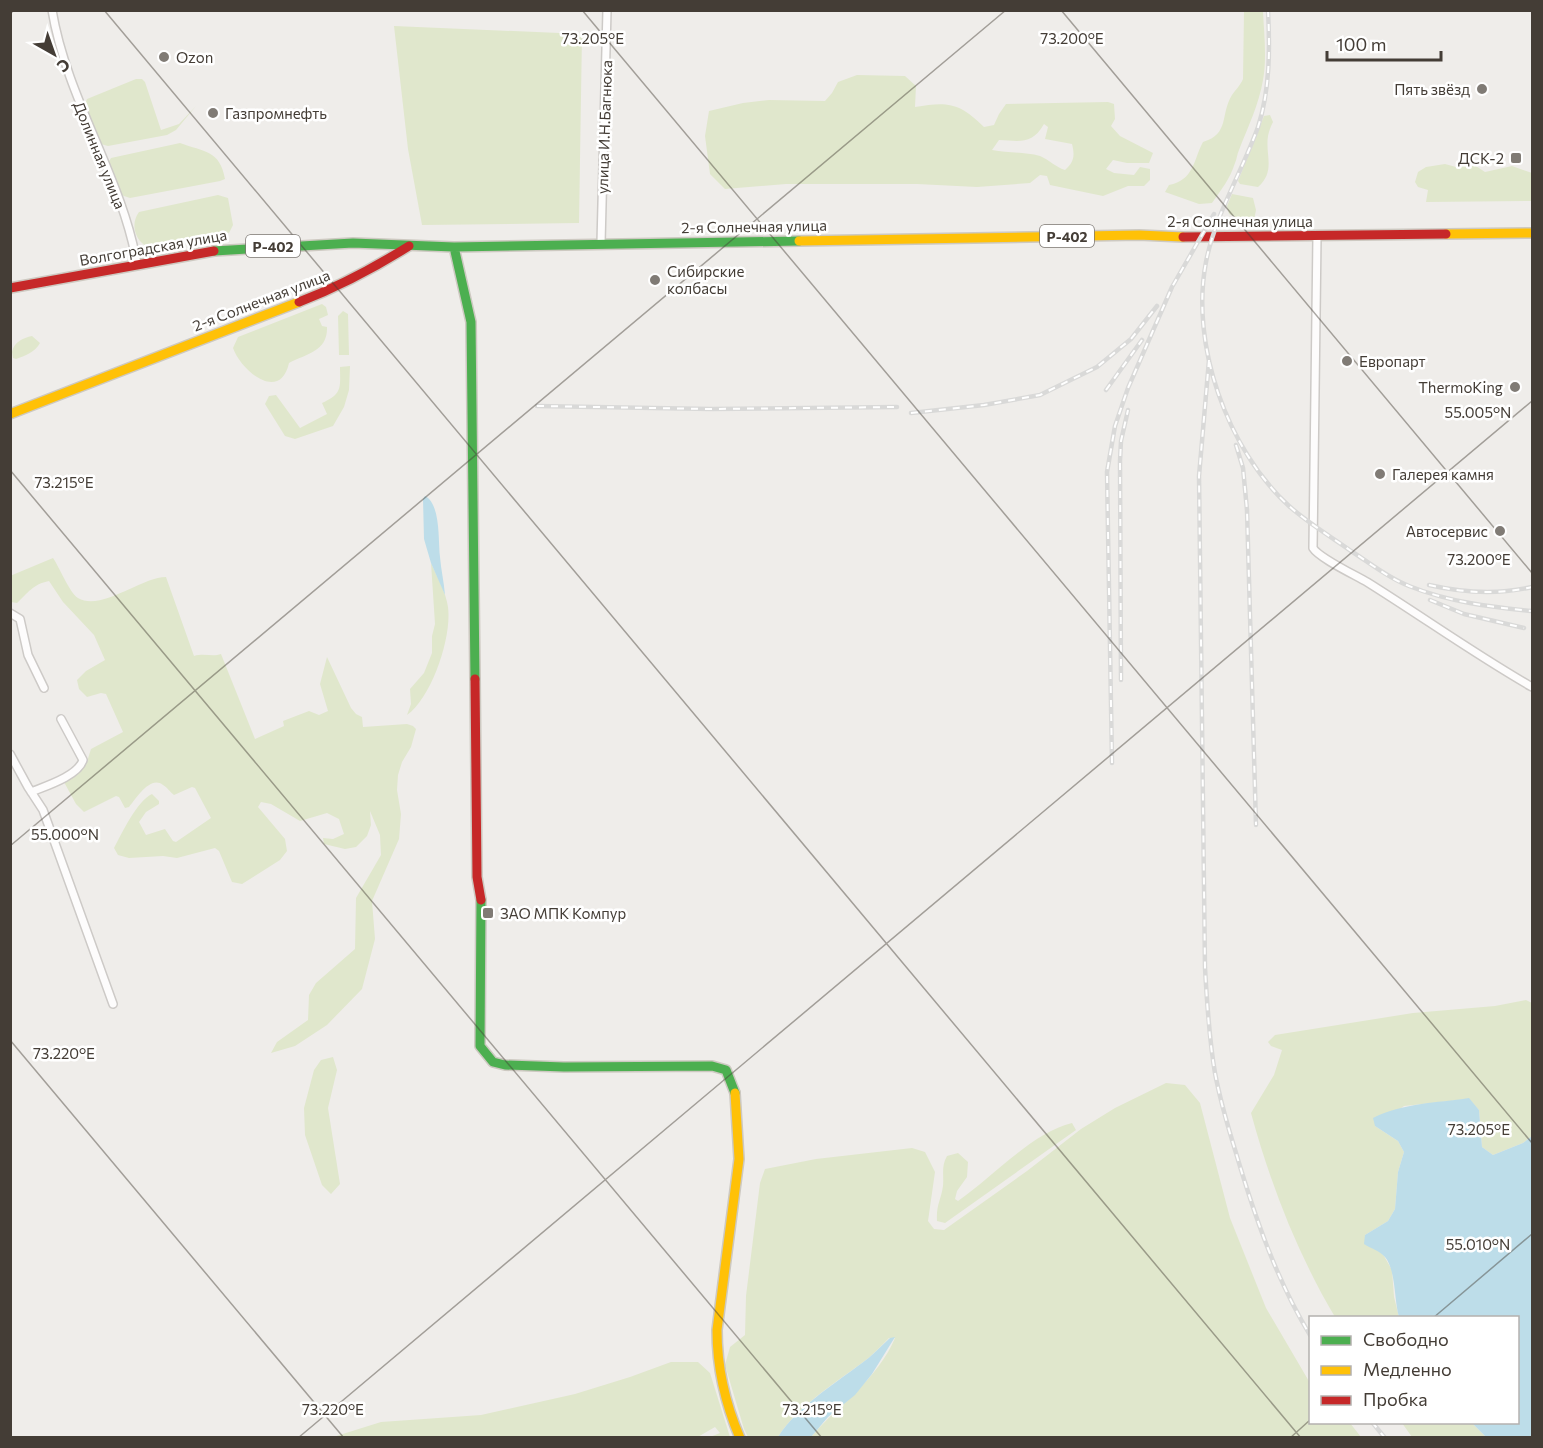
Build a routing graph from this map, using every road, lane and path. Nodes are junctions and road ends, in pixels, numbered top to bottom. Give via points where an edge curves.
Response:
1 (52, 10) edge
2 (607, 10) edge
3 (1533, 233) edge
4 (1317, 236) junction
5 (601, 243) junction
6 (409, 246) junction
7 (454, 247) junction
8 (137, 264) junction
9 (10, 288) edge
10 (10, 414) edge
11 (10, 613) edge
12 (1533, 687) edge
13 (44, 688) dead end
14 (61, 719) dead end
15 (10, 754) edge
16 (31, 792) junction
17 (113, 1004) dead end
18 (740, 1437) edge

1 - 8 street, Долинная улица via 68,75 129,226
2 - 5 street, улица И.Н.Багнюка
3 - 4 main road, 2-я Солнечная улица / Р-402
4 - 5 main road, 2-я Солнечная улица / Р-402
4 - 12 street via 1313,548
5 - 7 main road, 2-я Солнечная улица / Р-402
6 - 7 main road, 2-я Солнечная улица / Р-402
6 - 8 main road, Волгоградская улица / Р-402 via 353,243 245,248
6 - 10 main road, 2-я Солнечная улица via 332,289
7 - 18 main road via 471,322 480,1046 493,1062 505,1065 712,1066 726,1070 735,1089 739,1159 716,1355 720,1381
8 - 9 main road, Волгоградская улица / Р-402
11 - 13 street via 20,620 28,655
14 - 16 street via 84,760 76,770
15 - 16 street
16 - 17 street via 43,810

